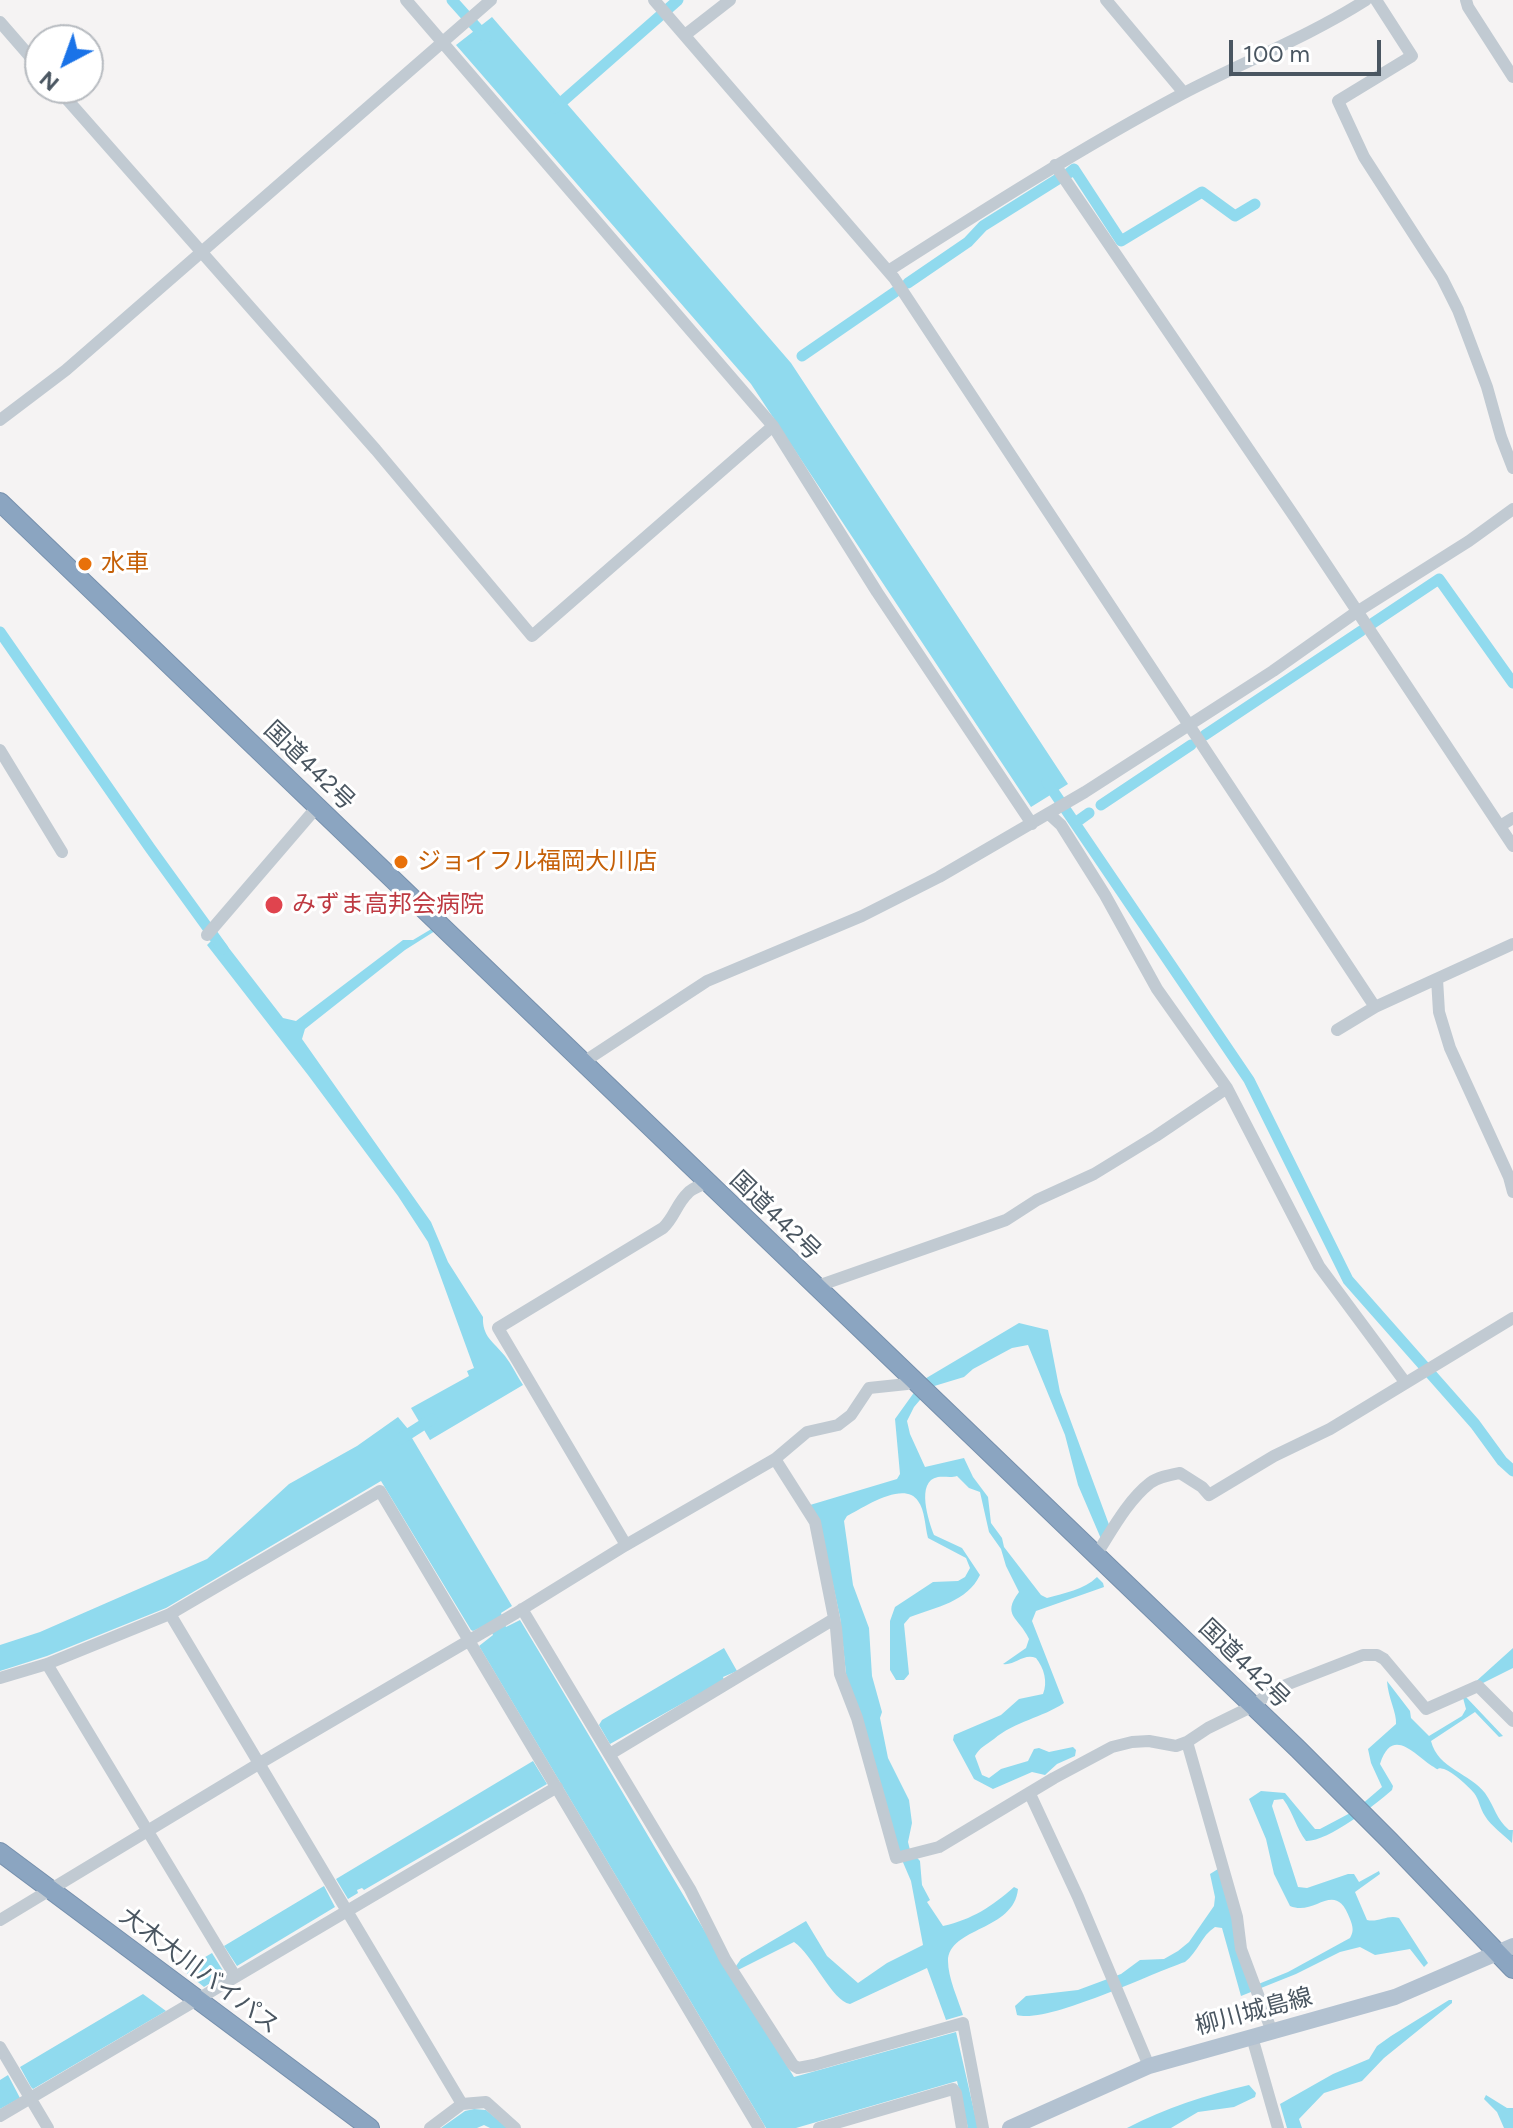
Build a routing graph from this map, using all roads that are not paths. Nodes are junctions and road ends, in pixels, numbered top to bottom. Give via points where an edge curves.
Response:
1 (406, 0) edge
2 (730, 0) edge
3 (1106, 0) edge
4 (1366, 0) edge
5 (1376, 0) edge
6 (1466, 0) edge
7 (488, 2) edge
8 (657, 3) edge
9 (2, 24) edge
10 (685, 35) junction
11 (447, 40) junction
12 (24, 49) edge
13 (1513, 77) edge
14 (1184, 93) junction
15 (71, 104) edge
16 (1055, 165) junction
17 (201, 253) junction
18 (888, 271) junction
19 (0, 420) edge
20 (773, 426) junction
21 (1513, 468) edge
22 (0, 502) edge
23 (1513, 509) edge
24 (1355, 613) junction
25 (1188, 725) junction
26 (0, 750) edge
27 (317, 807) junction
28 (1051, 812) junction
29 (1513, 818) edge
30 (1032, 824) junction
31 (1500, 826) junction
32 (1513, 846) edge
33 (62, 852) dead end
34 (207, 935) dead end
35 (1513, 944) edge
36 (1437, 979) junction
37 (1375, 1007) junction
38 (1337, 1030) dead end
39 (582, 1063) junction
40 (1227, 1088) junction
41 (706, 1183) junction
42 (1513, 1192) edge
43 (815, 1287) junction
44 (1513, 1318) edge
45 (915, 1380) junction
46 (1405, 1382) junction
47 (775, 1459) junction
48 (626, 1545) junction
49 (1096, 1555) junction
50 (519, 1611) junction
51 (170, 1614) junction
52 (834, 1619) junction
53 (472, 1639) junction
54 (47, 1664) junction
55 (0, 1678) edge
56 (1253, 1706) junction
57 (1513, 1721) edge
58 (1187, 1742) junction
59 (610, 1754) junction
60 (260, 1763) junction
61 (557, 1787) junction
62 (1030, 1794) junction
63 (148, 1831) junction
64 (0, 1852) edge
65 (0, 1866) edge
66 (45, 1894) junction
67 (346, 1909) junction
68 (0, 1920) edge
69 (1506, 1950) edge
70 (1513, 1969) edge
71 (235, 1976) junction
72 (190, 2002) junction
73 (1272, 2032) junction
74 (1252, 2037) junction
75 (0, 2047) edge
76 (1149, 2066) junction
77 (30, 2098) junction
78 (462, 2104) junction
79 (0, 2116) edge
80 (48, 2128) edge
81 (351, 2128) edge
82 (370, 2128) edge
83 (430, 2128) edge
84 (515, 2128) edge
85 (759, 2128) edge
86 (819, 2128) edge
87 (962, 2128) edge
88 (983, 2128) edge
89 (1010, 2128) edge
90 (1278, 2128) edge

1 - 11 street
2 - 10 street
3 - 14 street
4 - 14 street via 1326,25
5 - 21 street via 1412,56 1338,101 1364,157 1458,310
6 - 13 street
7 - 11 street
8 - 10 street
9 - 12 street
10 - 18 street
11 - 17 street
11 - 20 street
14 - 16 street
15 - 17 street
16 - 18 street
16 - 24 street
17 - 19 street
17 - 20 street via 532,636
18 - 25 street
20 - 30 street
22 - 27 highway, 国道442号
23 - 24 street
24 - 25 street
24 - 31 street
25 - 28 street
25 - 37 street
26 - 33 street
27 - 34 street
27 - 39 highway, 国道442号
28 - 30 street
28 - 40 street via 1157,989
29 - 31 street
30 - 39 street via 822,935 707,981
31 - 32 street
35 - 36 street
36 - 37 street
36 - 42 street via 1439,1012 1450,1048
37 - 38 street
39 - 41 highway, 国道442号
40 - 43 street via 1094,1174 1006,1220
40 - 46 street via 1319,1266
41 - 43 highway, 国道442号
41 - 48 street via 688,1192 663,1228 498,1328
43 - 45 highway, 国道442号
44 - 46 street
45 - 47 street via 869,1388 838,1425 807,1432
45 - 49 highway, 国道442号
46 - 49 street via 1209,1495 1180,1473 1150,1483
47 - 48 street
47 - 52 street via 815,1522
48 - 50 street
49 - 56 highway, 国道442号
50 - 53 street
50 - 59 street
51 - 53 street via 380,1491
51 - 54 street
51 - 60 street
52 - 59 street
52 - 62 street via 840,1674 896,1858 939,1847
53 - 60 street
53 - 61 street
54 - 55 street
54 - 63 street
56 - 57 street via 1273,1690 1371,1654 1384,1659 1426,1709 1478,1686
56 - 58 street
56 - 69 highway, 国道442号
58 - 62 street via 1112,1747
58 - 73 street via 1237,1917 1241,1949
59 - 88 street via 725,1959 793,2065 814,2065 963,2023
60 - 63 street
60 - 67 street
61 - 67 street
61 - 85 street
62 - 76 street
63 - 66 street
63 - 71 street
64 - 66 highway, 大木大川バイパス
65 - 66 highway, 大木大川バイパス
66 - 68 street
66 - 72 highway, 大木大川バイパス
67 - 71 street
67 - 78 street
69 - 70 highway, 国道442号
69 - 73 main road, 柳川城島線 via 1395,1997
71 - 72 street
72 - 77 street
72 - 81 highway, 大木大川バイパス
72 - 82 highway, 大木大川バイパス
73 - 74 main road, 柳川城島線
74 - 76 main road, 柳川城島線
74 - 90 street
75 - 77 street
76 - 89 main road, 柳川城島線
77 - 79 street
77 - 80 street
78 - 83 street
78 - 84 street via 486,2102
86 - 87 street via 953,2089

